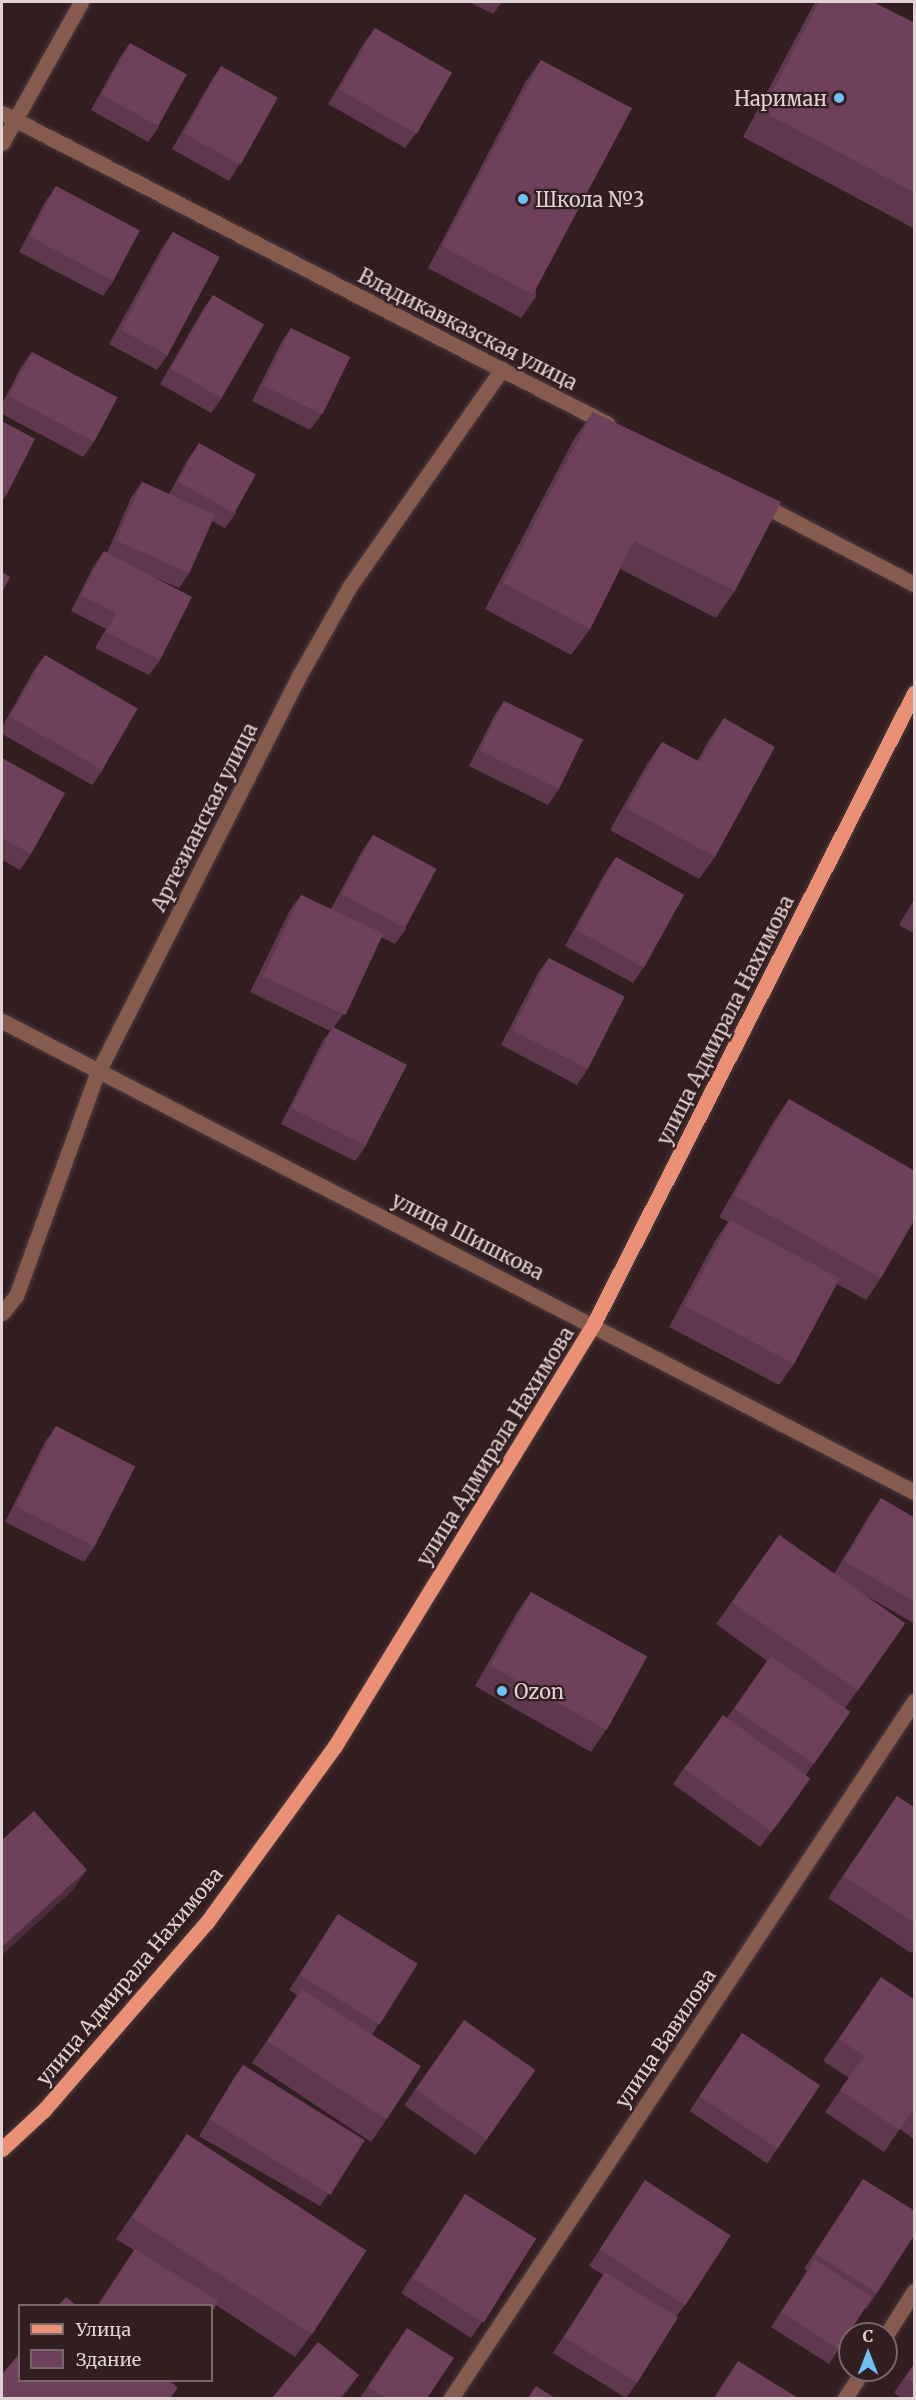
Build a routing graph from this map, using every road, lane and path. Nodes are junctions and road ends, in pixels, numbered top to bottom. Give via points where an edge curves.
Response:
1 (81, 2) edge
2 (8, 116) edge
3 (2, 143) edge
4 (502, 369) junction
5 (629, 435) edge
6 (745, 496) edge
7 (915, 585) edge
8 (915, 693) edge
9 (2, 1021) edge
10 (97, 1074) junction
11 (2, 1313) edge
12 (594, 1323) junction
13 (915, 1492) edge
14 (915, 1701) edge
15 (2, 2149) edge
16 (915, 2291) edge
17 (895, 2322) edge
18 (855, 2382) edge
19 (452, 2398) edge
20 (845, 2398) edge

1 - 2 street
2 - 3 street
2 - 4 street, Владикавказская улица
4 - 5 street, Владикавказская улица
4 - 10 street, Артезианская улица via 344,596
6 - 7 street
8 - 12 main road, улица Адмирала Нахимова
9 - 10 street, улица Шишкова
10 - 11 street, Артезианская улица via 16,1296
10 - 12 street, улица Шишкова
12 - 13 street, улица Шишкова
12 - 15 main road, улица Адмирала Нахимова via 335,1746 207,1922 44,2110
14 - 19 street, улица Вавилова
16 - 17 street
18 - 20 street

